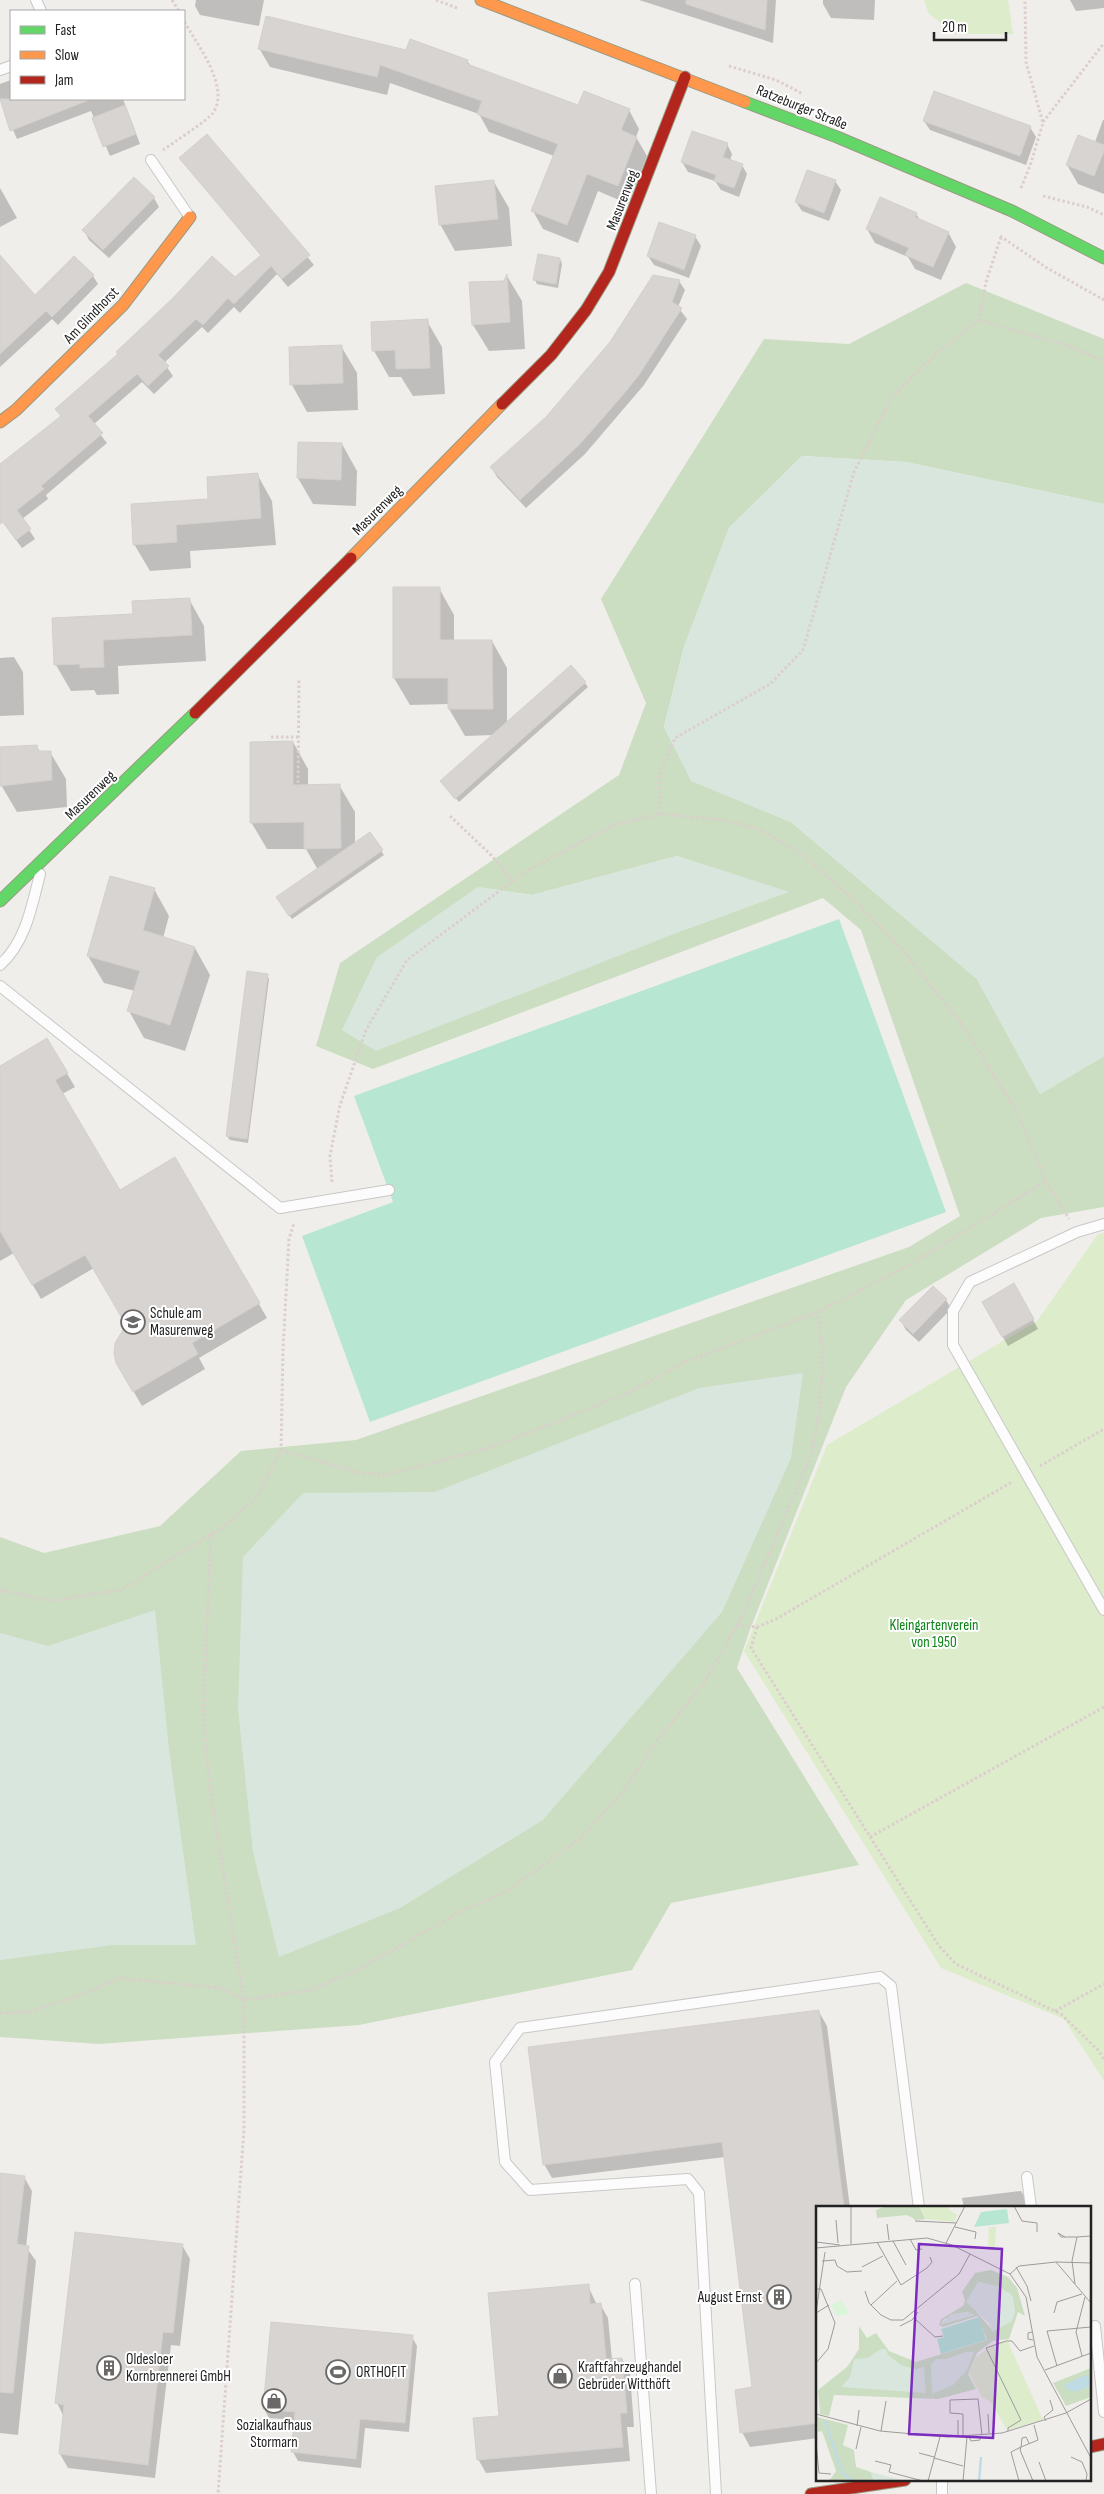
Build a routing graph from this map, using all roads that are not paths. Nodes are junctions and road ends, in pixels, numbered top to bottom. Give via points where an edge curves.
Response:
1 (481, 0) edge
2 (685, 77) junction
3 (151, 160) road end
4 (190, 217) joint
5 (1104, 258) edge
6 (0, 422) edge
7 (43, 862) junction
8 (4, 897) edge
9 (0, 913) edge
10 (0, 965) edge
11 (0, 986) edge
12 (388, 1190) dead end
13 (1104, 1224) edge
14 (1104, 1610) edge
15 (1027, 2177) dead end
16 (919, 2206) edge
17 (1031, 2206) edge
18 (635, 2284) dead end
19 (1095, 2326) dead end
20 (1104, 2412) edge
21 (892, 2482) edge
22 (651, 2494) edge
23 (716, 2494) edge
24 (811, 2494) edge

1 - 2 street, Ratzeburger Straße
2 - 5 street, Ratzeburger Straße via 922,172 1012,211
2 - 7 street, Masurenweg via 609,272 586,310 551,355 263,647
3 - 4 lane
4 - 6 street, Am Glindhorst via 123,306
7 - 8 street, Masurenweg
7 - 10 lane via 28,921 18,942
8 - 9 lane
11 - 12 lane via 280,1208
13 - 14 lane via 1077,1232 970,1282 953,1311 953,1345
15 - 17 lane
16 - 23 lane via 891,1986 880,1977 520,2028 495,2062 505,2162 530,2190 688,2179 699,2193
18 - 22 lane
19 - 20 lane
21 - 24 street

